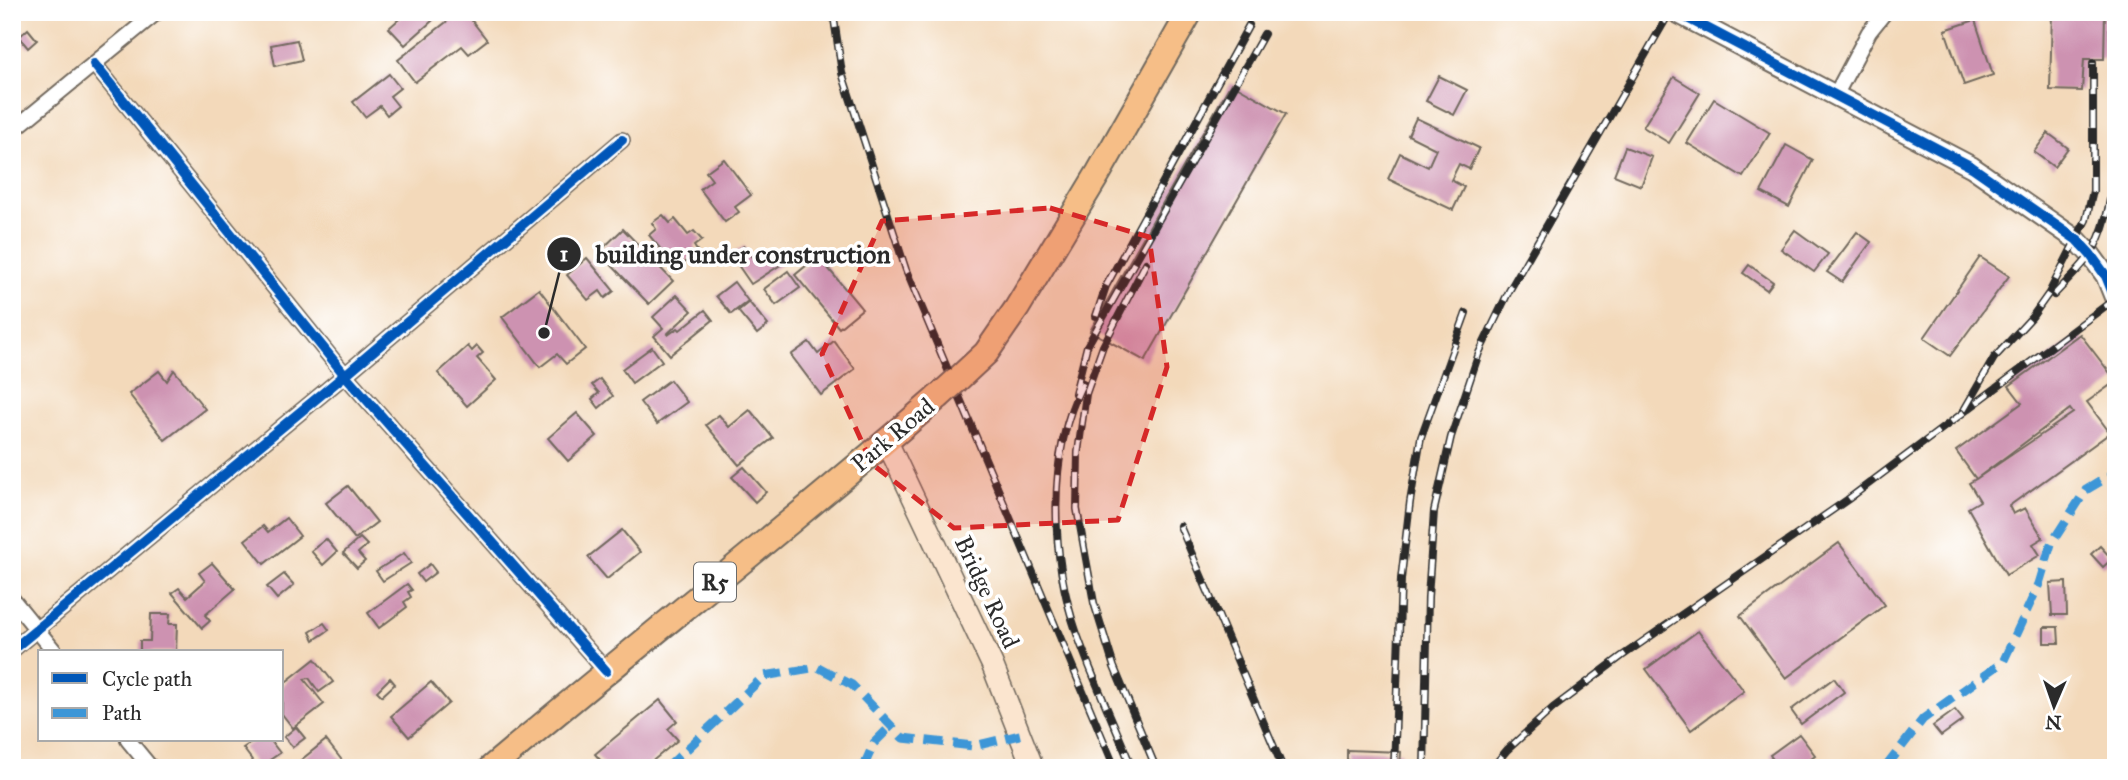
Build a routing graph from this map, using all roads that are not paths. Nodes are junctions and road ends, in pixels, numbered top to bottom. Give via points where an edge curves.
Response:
1 (156, 12) edge
2 (1191, 12) edge
3 (1676, 12) edge
4 (1885, 12) edge
5 (94, 64) junction
6 (1835, 96) junction
7 (12, 131) edge
8 (622, 140) dead end
9 (2116, 302) edge
10 (345, 375) junction
11 (887, 442) junction
12 (12, 599) edge
13 (36, 630) junction
14 (12, 650) edge
15 (53, 650) edge
16 (606, 671) junction
17 (130, 742) edge
18 (151, 768) edge
19 (491, 768) edge
20 (1032, 768) edge

1 - 5 street
2 - 11 highway, Park Road / R5, bridge via 1100,172 986,353
3 - 6 street
4 - 6 street
5 - 7 street
5 - 10 street
6 - 9 street via 1972,167 2077,240 2106,276
8 - 10 street
10 - 13 street
10 - 16 street
11 - 16 highway, Park Road / R5
11 - 20 main road, Bridge Road via 992,664
12 - 13 street
13 - 14 street
13 - 15 street
16 - 19 highway, Park Road / R5
17 - 18 street

